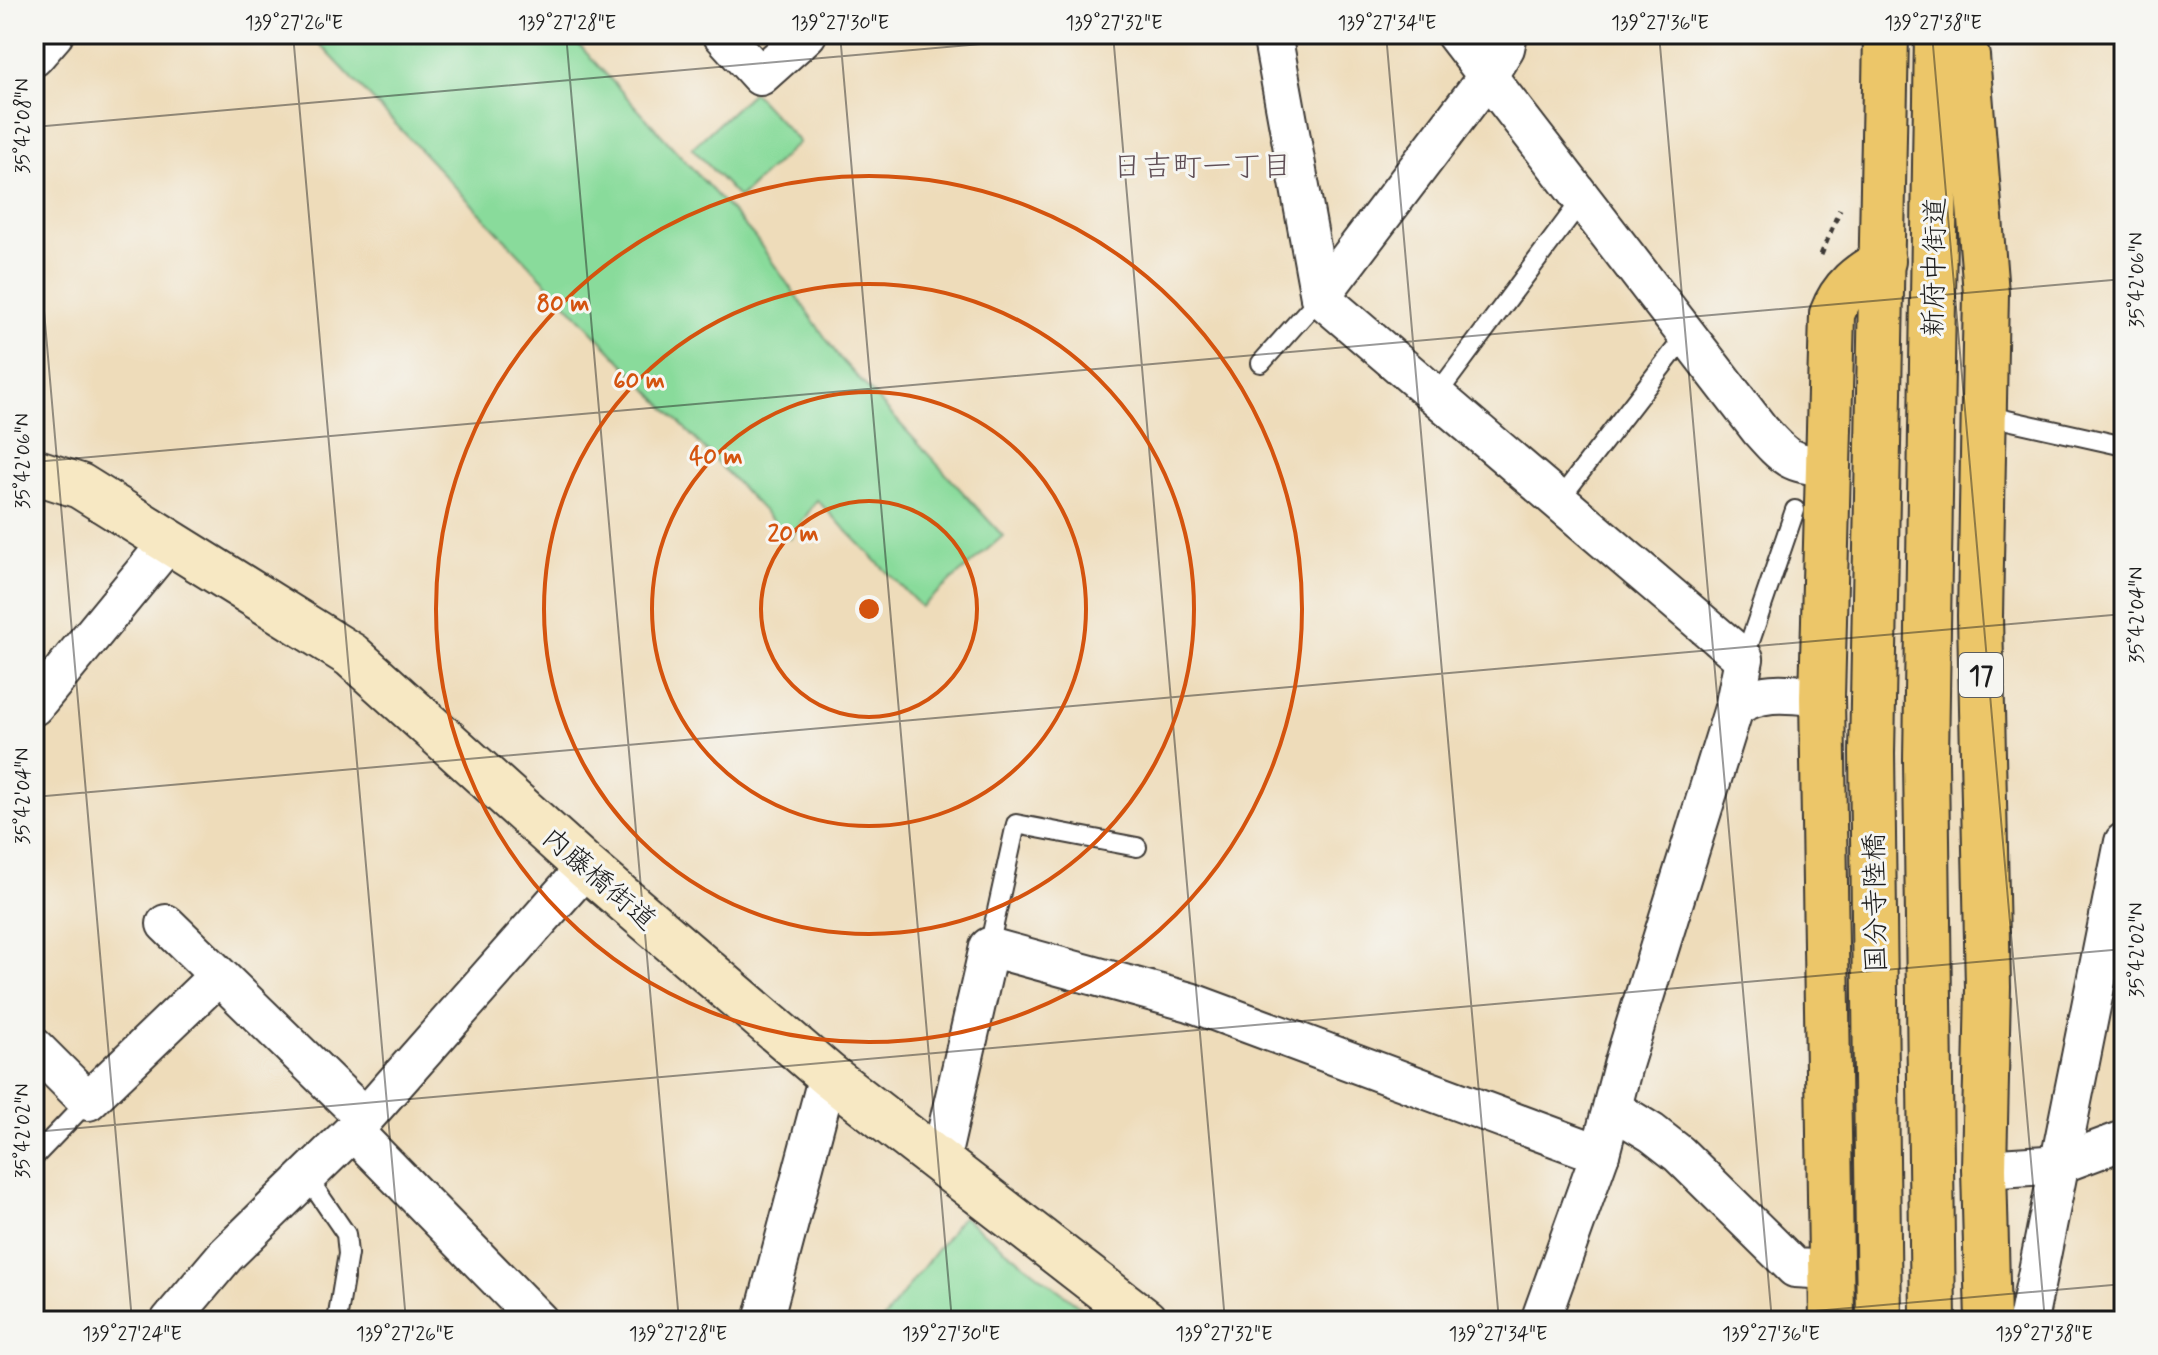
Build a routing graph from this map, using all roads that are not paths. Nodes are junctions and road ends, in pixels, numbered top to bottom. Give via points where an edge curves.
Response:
1 (54, 34) edge
2 (722, 34) edge
3 (807, 34) edge
4 (1272, 34) edge
5 (1455, 34) edge
6 (1508, 34) edge
7 (1886, 34) edge
8 (1937, 34) edge
9 (1952, 34) edge
10 (34, 57) edge
11 (1487, 77) junction
12 (1581, 201) junction
13 (1883, 261) junction
14 (1320, 297) junction
15 (1687, 334) junction
16 (1261, 363) dead end
17 (1435, 397) junction
18 (1985, 415) junction
19 (2124, 446) edge
20 (1827, 467) junction
21 (34, 471) edge
22 (1877, 484) joint
23 (1559, 500) junction
24 (1929, 500) joint
25 (1795, 510) dead end
26 (168, 543) junction
27 (1744, 659) junction
28 (1822, 697) junction
29 (34, 706) edge
30 (1734, 708) junction
31 (2124, 842) edge
32 (1137, 847) dead end
33 (586, 867) junction
34 (166, 924) dead end
35 (989, 947) junction
36 (218, 976) junction
37 (34, 1047) edge
38 (828, 1075) junction
39 (88, 1101) junction
40 (1613, 1109) junction
41 (358, 1124) junction
42 (2124, 1140) edge
43 (1600, 1154) junction
44 (34, 1157) edge
45 (940, 1162) junction
46 (2060, 1164) junction
47 (1984, 1169) junction
48 (307, 1177) junction
49 (1830, 1270) junction
50 (170, 1321) edge
51 (337, 1321) edge
52 (539, 1321) edge
53 (763, 1321) edge
54 (1145, 1321) edge
55 (1540, 1321) edge
56 (1832, 1321) edge
57 (1879, 1321) edge
58 (1933, 1321) edge
59 (1988, 1321) edge
60 (2028, 1321) edge

1 - 10 street
2 - 3 street via 760,76
4 - 14 street
5 - 11 street
6 - 11 street
7 - 13 main road, 新府中街道
8 - 24 main road, 新府中街道 / 17
9 - 18 main road, 17 via 1967,56 1986,293
11 - 12 street
11 - 14 street
12 - 15 street
12 - 17 lane
13 - 20 main road via 1848,284 1832,314
13 - 22 main road, 新府中街道
14 - 16 lane
14 - 17 street
15 - 20 street via 1784,457
15 - 23 lane
17 - 23 street
18 - 19 lane
18 - 47 main road, 17 via 1980,616 1988,987
20 - 28 main road
21 - 26 street, 内藤橋街道 via 80,486
22 - 57 main road, 国分寺陸橋 via 1872,753
23 - 27 street
24 - 58 main road, 国分寺陸橋 / 17 via 1926,774
25 - 27 lane
26 - 29 street
26 - 33 street, 内藤橋街道 via 351,655
27 - 30 street
28 - 30 street via 1762,694
28 - 49 main road
30 - 40 street
31 - 46 street
32 - 35 lane via 1016,824
33 - 38 street, 内藤橋街道
33 - 41 street
34 - 36 street
35 - 43 street via 1190,1002
35 - 45 street
36 - 39 street
36 - 41 street
37 - 39 street
38 - 45 street, 内藤橋街道
38 - 53 street
39 - 44 lane
40 - 43 street
40 - 49 street via 1679,1154 1795,1268
41 - 48 street
41 - 52 street
42 - 46 street
43 - 55 street
45 - 54 street, 内藤橋街道
46 - 47 street
46 - 60 street
47 - 59 main road, 17
48 - 50 street via 225,1256
48 - 51 lane via 346,1234 348,1254
49 - 56 main road

